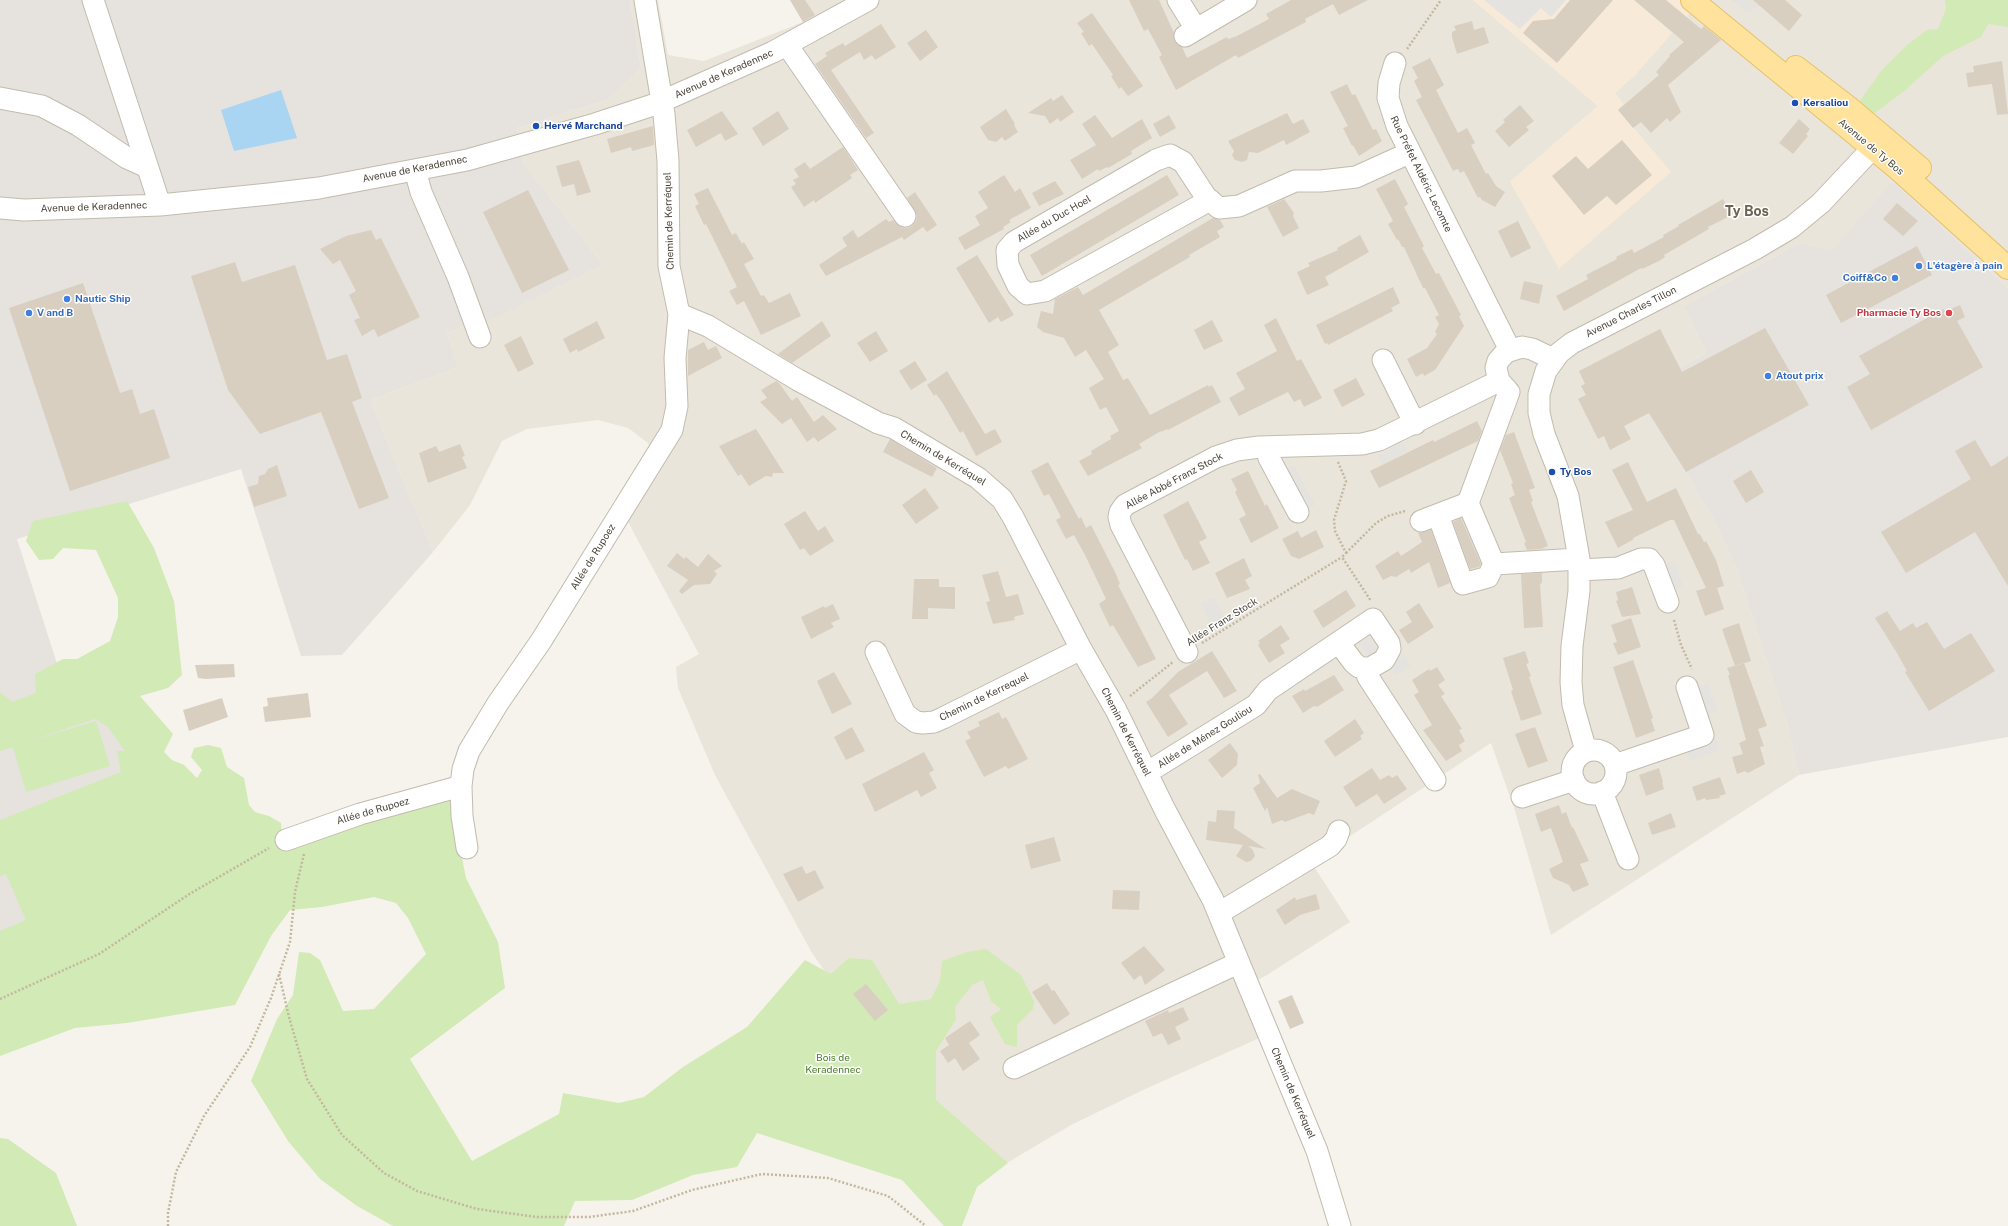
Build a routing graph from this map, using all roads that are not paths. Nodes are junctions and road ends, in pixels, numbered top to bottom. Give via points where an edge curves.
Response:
1 (93, 0) edge
2 (645, 0) edge
3 (868, 0) edge
4 (1178, 0) edge
5 (1692, 0) edge
6 (1710, 0) edge
7 (1235, 3) edge
8 (787, 45) junction
9 (1395, 63) road end
10 (0, 98) edge
11 (661, 102) junction
12 (1877, 142) junction
13 (1409, 153) junction
14 (147, 167) junction
15 (415, 170) junction
16 (1210, 200) junction
17 (160, 205) junction
18 (0, 208) edge
19 (24, 210) junction
20 (0, 213) edge
21 (905, 216) dead end
22 (2008, 251) edge
23 (2008, 268) edge
24 (679, 314) junction
25 (480, 337) dead end
26 (1510, 350) junction
27 (1553, 359) junction
28 (1383, 360) dead end
29 (1504, 386) junction
30 (1538, 400) junction
31 (1415, 424) junction
32 (1266, 447) junction
33 (1468, 503) junction
34 (1298, 512) dead end
35 (1494, 564) junction
36 (1579, 564) junction
37 (1668, 602) road end
38 (1339, 643) junction
39 (1081, 649) junction
40 (876, 652) dead end
41 (1187, 652) road end
42 (1365, 668) junction
43 (1687, 687) road end
44 (1586, 751) junction
45 (1615, 764) junction
46 (1148, 772) junction
47 (1435, 780) dead end
48 (1574, 780) junction
49 (461, 786) junction
50 (1602, 792) junction
51 (1522, 797) dead end
52 (1339, 831) dead end
53 (286, 840) road end
54 (467, 848) dead end
55 (1628, 859) dead end
56 (1219, 913) junction
57 (1238, 963) junction
58 (1014, 1068) dead end
59 (1340, 1226) edge

1 - 14 street
2 - 11 street, Chemin de Kerréquel
3 - 8 street, Avenue de Keradennec
4 - 7 street via 1190,32
5 - 12 main road, Avenue de Ty Bos
6 - 12 main road, Avenue de Ty Bos via 1848,107
8 - 11 street, Avenue de Keradennec
8 - 21 street
9 - 13 street, Rue Préfet Aldéric Lecomte via 1389,83 1389,104
10 - 14 street via 42,106 78,125 127,158
11 - 15 street, Avenue de Keradennec via 595,124 467,160
11 - 24 street, Chemin de Kerréquel via 668,161 669,266
12 - 22 main road, Avenue de Ty Bos via 1958,202
12 - 23 main road, Avenue de Ty Bos via 1898,169
12 - 27 street, Avenue Charles Tillon via 1821,203 1780,235 1566,346
13 - 16 street via 1356,177 1295,181 1239,206 1219,208
13 - 26 street, Rue Préfet Aldéric Lecomte
14 - 17 street
15 - 17 street, Avenue de Keradennec via 319,188
15 - 25 street
16 - 16 street, Allée du Duc Hoel via 1045,291 1027,294 1018,286 1008,265 1008,250 1014,242 1156,160 1170,155 1183,162
17 - 19 street, Avenue de Keradennec
18 - 19 street, Avenue de Keradennec
19 - 20 street, Avenue de Keradennec
24 - 39 street, Chemin de Kerréquel via 708,326 798,380 878,423 894,428 988,485 1002,499 1013,517
24 - 49 street, Allée de Rupoez via 675,358 677,406 672,430 541,641 479,733 469,751
26 - 27 street via 1522,347 1532,349
26 - 29 street via 1498,361 1496,368
27 - 30 street, Avenue Charles Tillon via 1541,384
28 - 31 street
29 - 30 street
29 - 31 street, Allée Abbé Franz Stock
29 - 33 street
30 - 36 street, Avenue Charles Tillon via 1544,434 1568,496
31 - 32 street, Allée Abbé Franz Stock via 1379,440 1362,444
32 - 34 street via 1269,458
32 - 41 street, Allée Abbé Franz Stock via 1243,449 1216,457 1125,505 1120,512 1122,525
33 - 35 street
33 - 35 street via 1429,518 1463,584 1488,577
35 - 36 street
36 - 37 street via 1618,568 1641,559 1649,559 1654,565
36 - 44 street, Avenue Charles Tillon via 1571,682 1573,705
38 - 42 street via 1354,663
38 - 42 street, Allée de Ménez Gouliou via 1373,619 1389,643 1390,649 1384,660
38 - 46 street, Allée de Ménez Gouliou via 1268,690 1256,704
39 - 40 street, Chemin de Kerrequel via 943,718 924,723 916,722 905,714
39 - 46 street, Chemin de Kerréquel via 1114,705
42 - 47 street via 1368,677
43 - 45 street via 1703,735
44 - 45 street via 1598,750 1606,753
44 - 48 street via 1573,766
45 - 50 street via 1613,784
46 - 56 street, Chemin de Kerréquel
48 - 50 street via 1577,786 1589,793
48 - 51 street
49 - 53 street, Allée de Rupoez via 360,814
49 - 54 street, Allée de Rupoez
50 - 55 street
52 - 56 street via 1336,840 1330,846
56 - 57 street, Chemin de Kerréquel
57 - 58 street
57 - 59 street, Chemin de Kerréquel via 1317,1151

